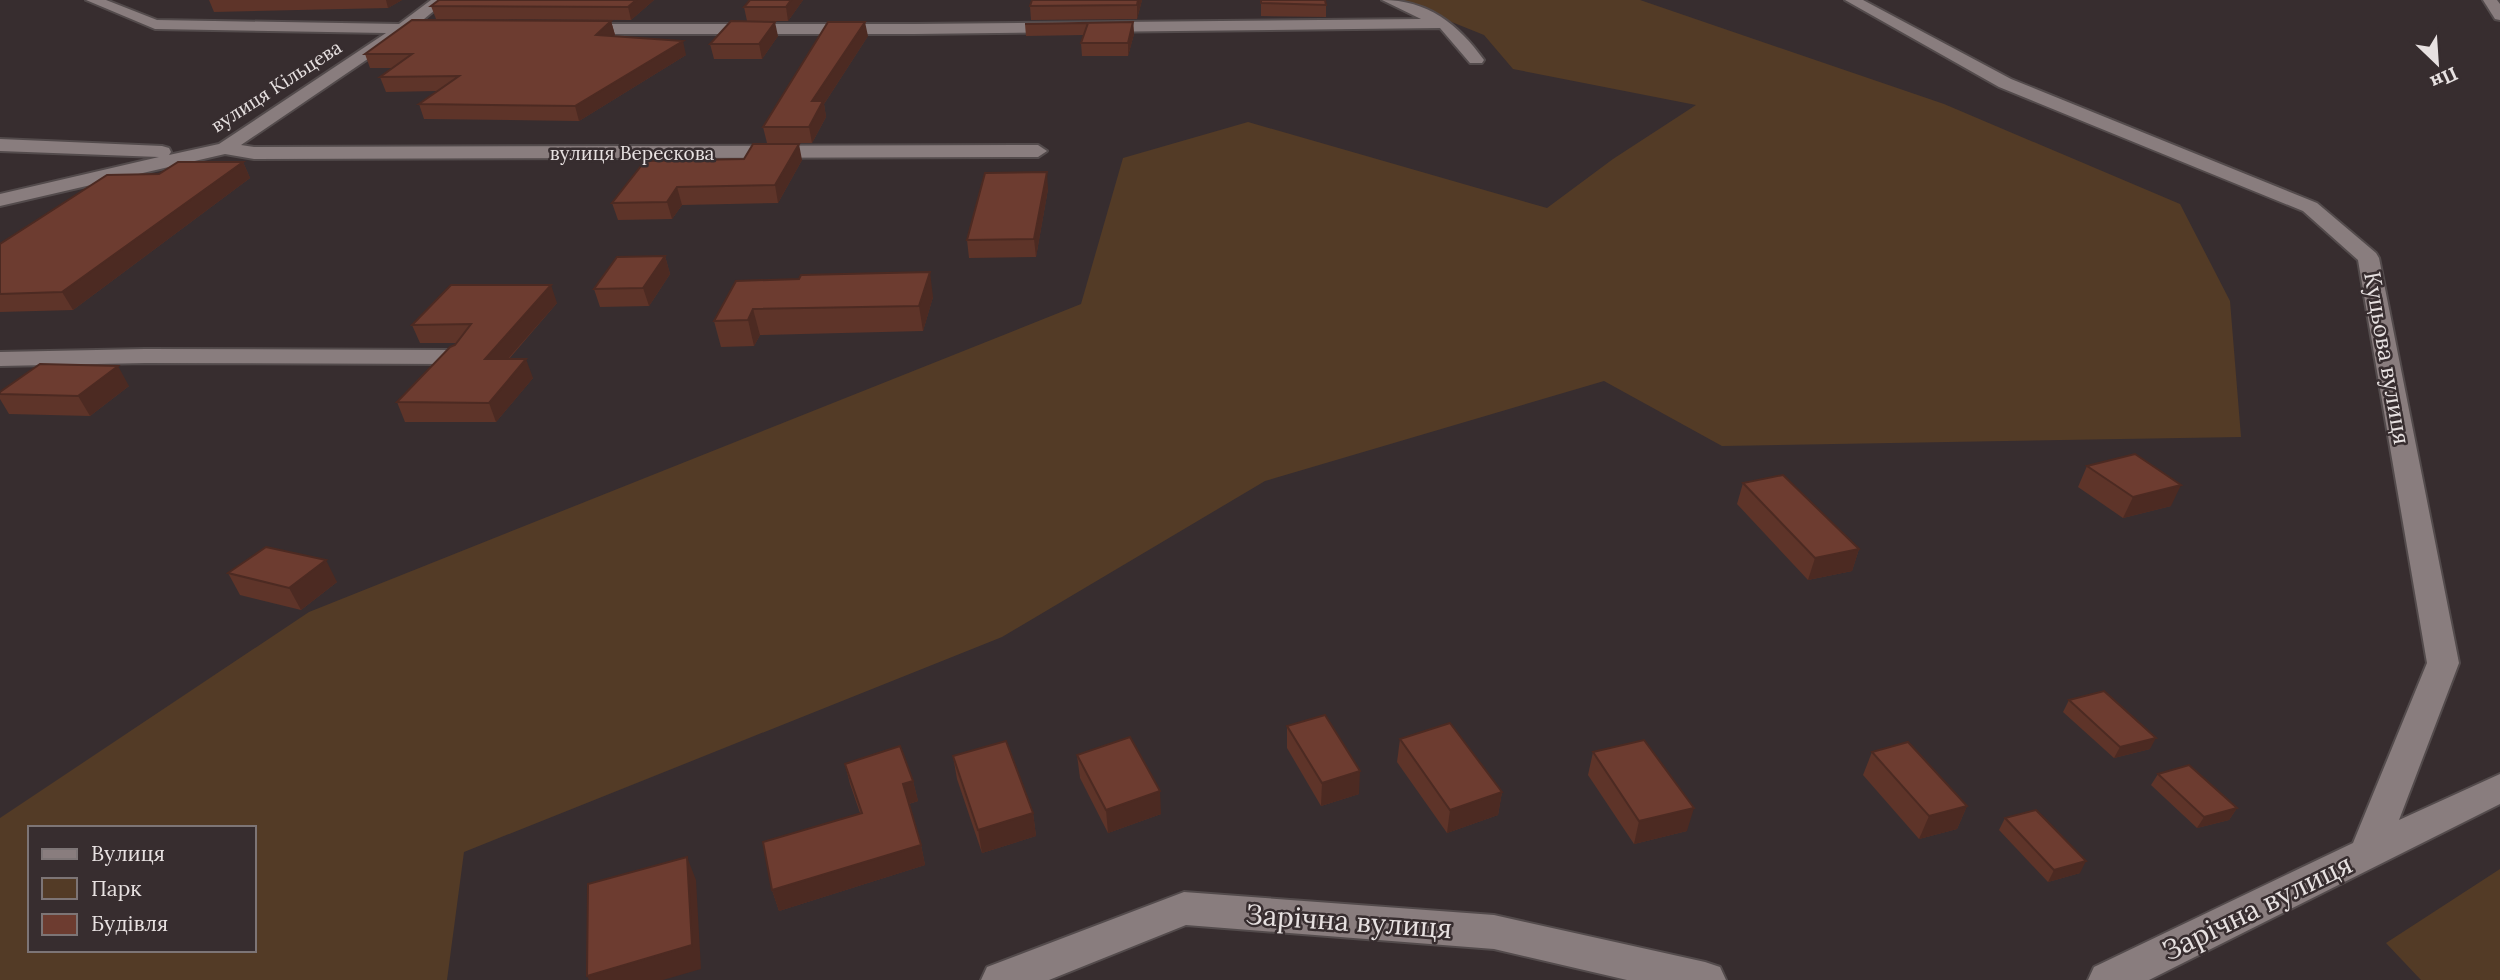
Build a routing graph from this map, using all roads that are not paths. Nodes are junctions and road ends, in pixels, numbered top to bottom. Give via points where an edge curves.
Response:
1 (93, 0) edge
2 (440, 0) edge
3 (1389, 0) edge
4 (1852, 0) edge
5 (2490, 0) edge
6 (2500, 16) edge
7 (1444, 23) junction
8 (404, 29) junction
9 (459, 29) edge
10 (556, 29) edge
11 (1476, 60) dead end
12 (0, 145) edge
13 (225, 148) junction
14 (1038, 151) dead end
15 (197, 153) junction
16 (0, 200) edge
17 (451, 357) edge
18 (0, 359) edge
19 (2500, 788) edge
20 (2368, 853) junction
21 (1002, 980) edge
22 (1705, 980) edge
23 (2109, 980) edge

1 - 8 street, вулиця Кільцева via 155,24
2 - 8 street, вулиця Кільцева
3 - 7 street
4 - 20 street, Куцьова вулиця via 2006,83 2310,207 2368,258 2443,663
5 - 6 street
7 - 10 street
7 - 11 street
8 - 9 street
8 - 13 street, вулиця Кільцева
12 - 15 street
13 - 14 street, вулиця Верескова via 268,153
13 - 15 street, вулиця Кільцева
15 - 16 street, вулиця Кільцева
17 - 18 street
19 - 20 street, Зарічна вулиця
20 - 23 street, Зарічна вулиця
21 - 22 street, Зарічна вулиця via 1184,908 1494,932

